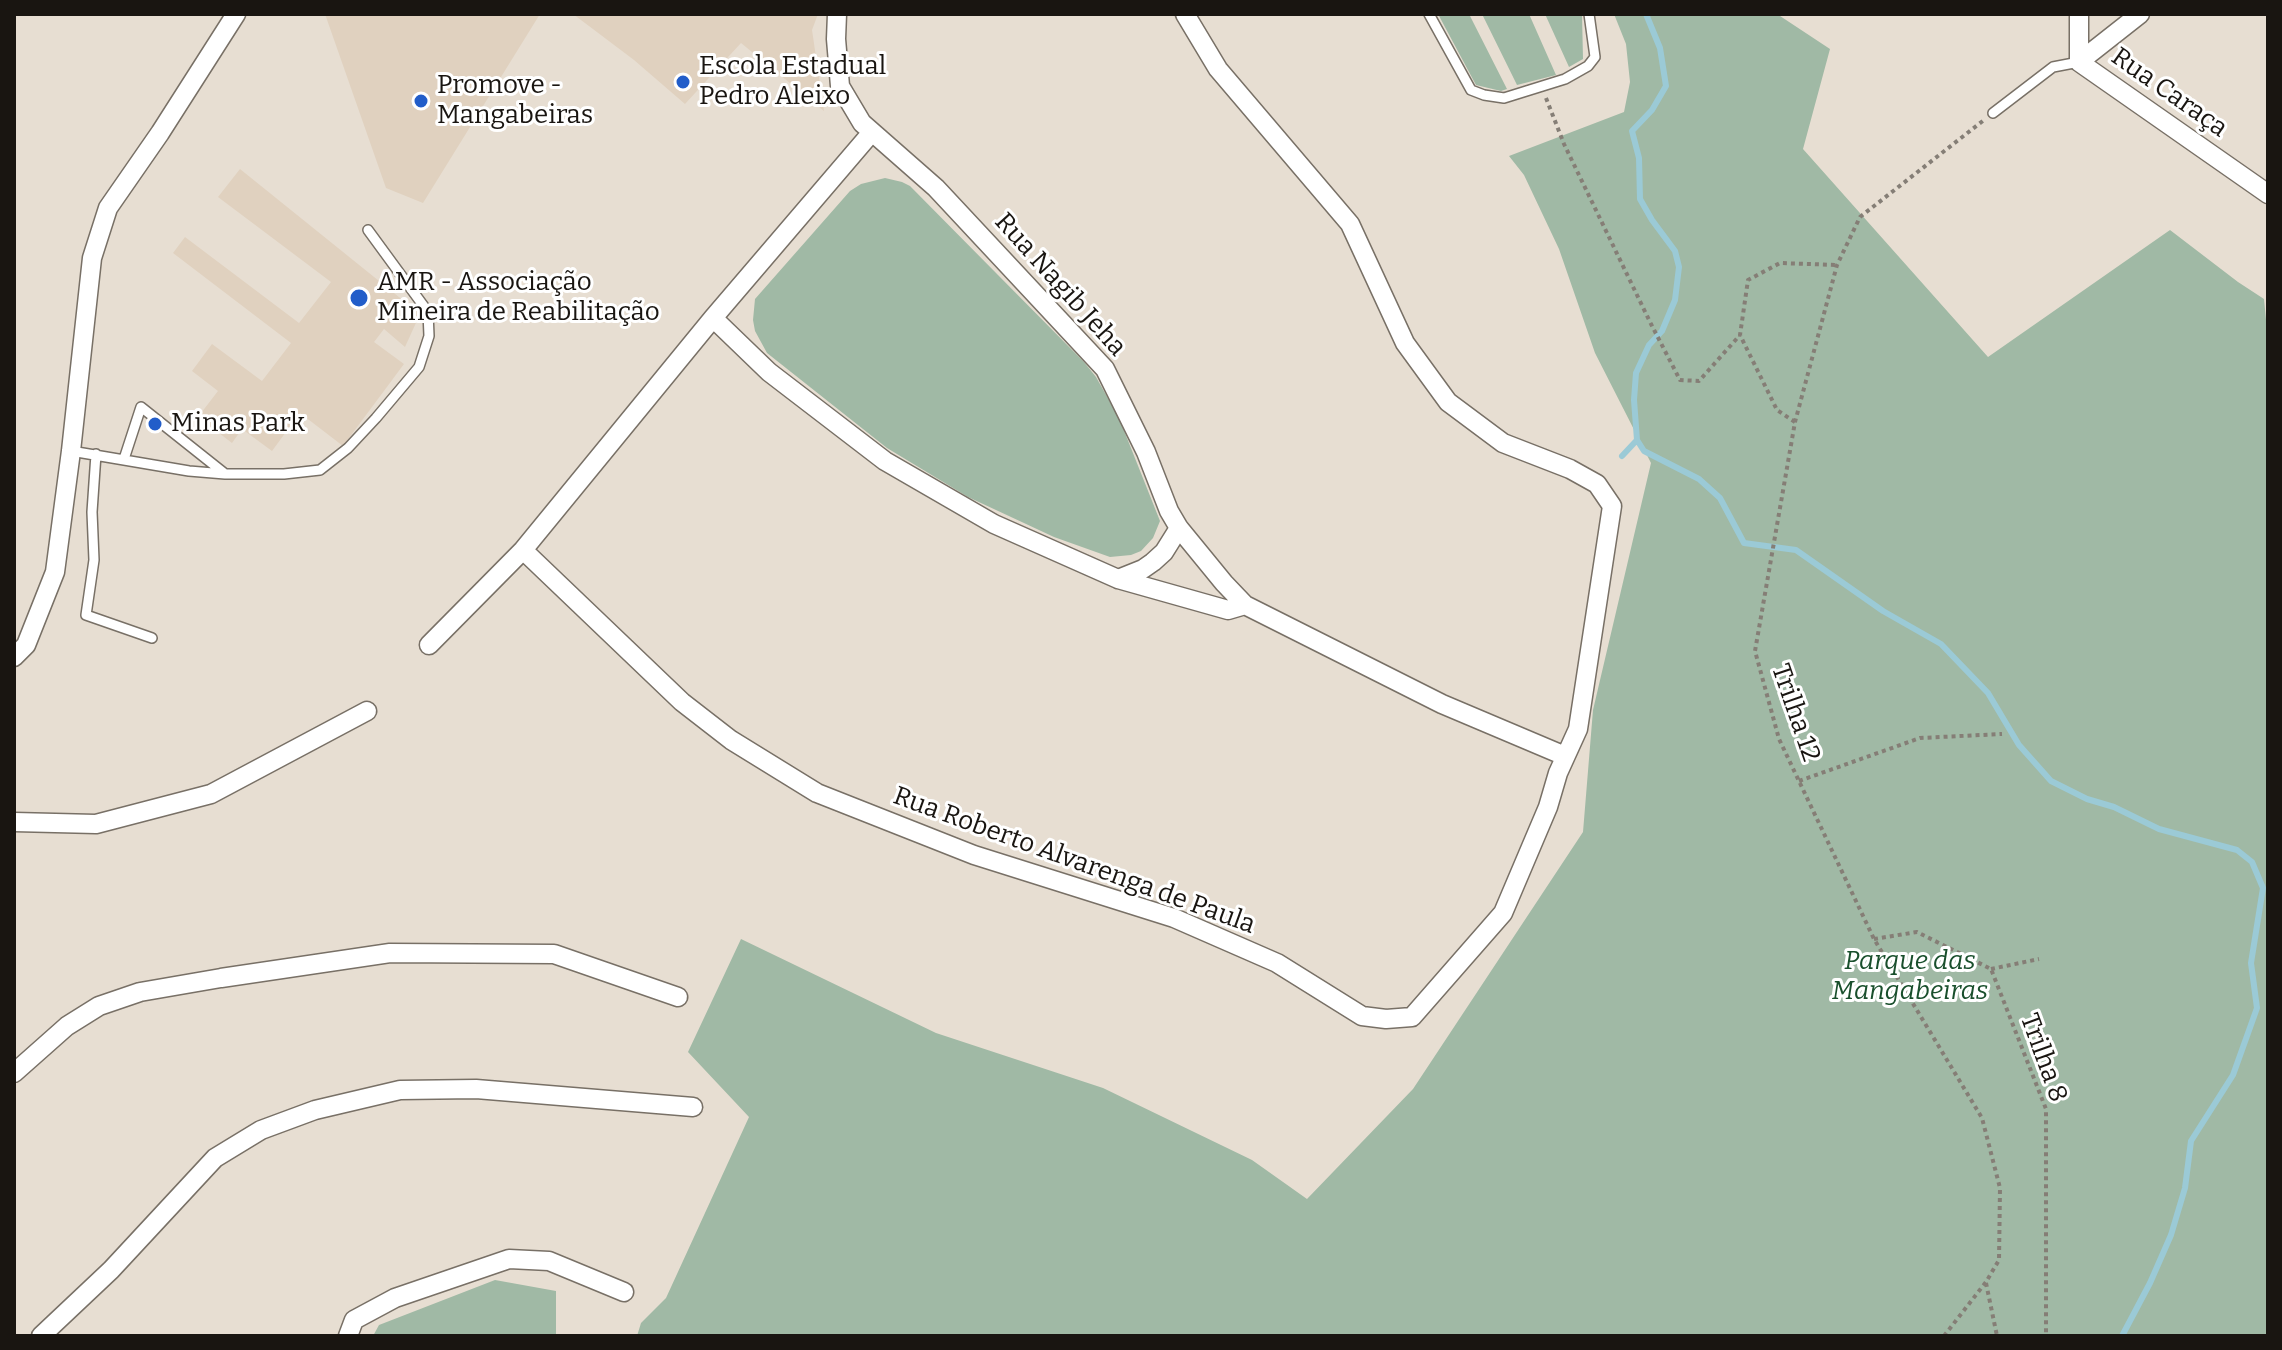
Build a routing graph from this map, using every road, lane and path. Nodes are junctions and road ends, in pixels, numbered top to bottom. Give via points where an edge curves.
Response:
1 (236, 14) edge
2 (837, 14) edge
3 (1185, 14) edge
4 (1429, 14) edge
5 (1589, 14) edge
6 (2079, 14) edge
7 (2140, 14) edge
8 (2079, 62) junction
9 (1542, 88) junction
10 (1993, 113) joint
11 (872, 132) junction
12 (2268, 194) edge
13 (368, 230) dead end
14 (1837, 265) junction
15 (713, 318) junction
16 (1740, 335) junction
17 (1795, 422) junction
18 (71, 451) junction
19 (96, 454) junction
20 (124, 459) junction
21 (225, 474) junction
22 (1179, 528) junction
23 (523, 550) junction
24 (1118, 579) junction
25 (1245, 605) junction
26 (152, 638) dead end
27 (429, 645) dead end
28 (14, 657) edge
29 (367, 711) dead end
30 (2002, 734) dead end
31 (1565, 756) junction
32 (1799, 781) junction
33 (14, 822) edge
34 (1874, 939) junction
35 (2039, 959) dead end
36 (1991, 969) junction
37 (678, 997) dead end
38 (14, 1073) edge
39 (693, 1107) dead end
40 (1986, 1282) junction
41 (624, 1292) dead end
42 (41, 1336) edge
43 (348, 1336) edge
44 (1944, 1336) edge
45 (1997, 1336) edge
46 (2046, 1336) edge

1 - 18 street via 108,208 92,258
2 - 11 street, Rua Nagib Jeha via 840,86
3 - 31 street, Rua Roberto Alvarenga de Paula via 1218,69 1350,224 1405,343 1448,402 1503,443 1597,484 1612,506 1578,729
4 - 9 lane via 1471,90 1504,98
5 - 9 lane via 1595,57 1588,66
6 - 8 street, Rua Caraça
7 - 8 street
8 - 10 lane via 2053,67
8 - 12 street, Rua Caraça
9 - 16 path via 1564,144 1680,380 1699,381
10 - 14 path, Trilha 12 via 1860,217
11 - 15 street
11 - 22 street, Rua Nagib Jeha via 936,188 1105,369
13 - 21 lane via 428,312 429,336 419,367 348,448 320,470
14 - 16 path via 1780,263 1748,280
14 - 17 path, Trilha 12
15 - 23 street
15 - 24 street, Rua Nagib Jeha via 769,372 885,461 994,524
16 - 17 path via 1777,410
17 - 32 path, Trilha 12 via 1755,651 1779,739
18 - 19 lane
18 - 28 street via 55,572 26,645
19 - 20 lane
19 - 26 lane via 94,560 86,615
20 - 21 lane
20 - 21 lane via 141,407
22 - 24 street via 1153,562
22 - 25 street, Rua Nagib Jeha
23 - 27 street
23 - 31 street, Rua Roberto Alvarenga de Paula via 682,702 731,740 817,793 974,855 1174,918 1277,963 1362,1016 1412,1017 1503,913
24 - 25 street, Rua Nagib Jeha via 1228,610
25 - 31 street, Rua Nagib Jeha via 1442,704
29 - 33 street via 211,794 96,824
30 - 32 path via 1920,738
32 - 34 path, Trilha 12
34 - 36 path via 1917,932
34 - 40 path, Trilha 12 via 1982,1118 2000,1188 1999,1260
35 - 36 path
36 - 46 path, Trilha 8 via 2046,1109
37 - 38 street via 554,954 390,953 140,992 99,1006 67,1026
39 - 42 street via 476,1089 400,1090 315,1110 261,1130 215,1158
40 - 44 path, Trilha 12
40 - 45 path
41 - 43 street via 549,1261 509,1259 395,1298 354,1320

